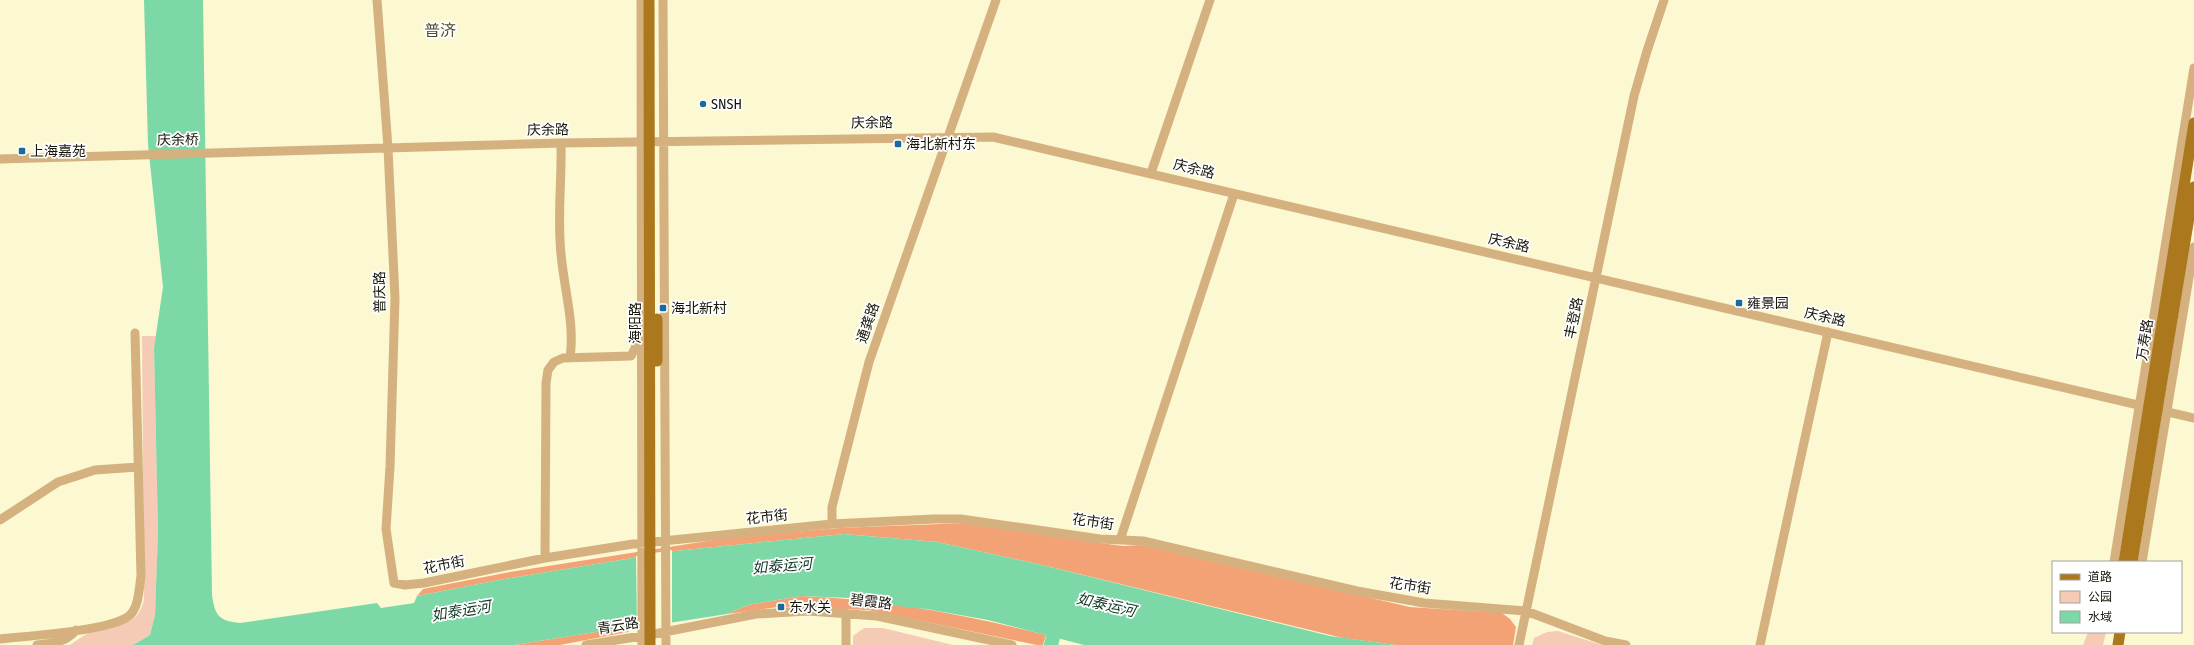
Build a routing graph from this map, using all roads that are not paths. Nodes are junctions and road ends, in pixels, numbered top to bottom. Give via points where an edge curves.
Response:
1 (377, 0) edge
2 (641, 0) edge
3 (649, 0) edge
4 (656, 0) edge
5 (664, 0) edge
6 (996, 0) edge
7 (1210, 0) edge
8 (1664, 0) edge
9 (2194, 68) edge
10 (2194, 124) edge
11 (948, 136) junction
12 (653, 142) junction
13 (561, 143) junction
14 (388, 148) junction
15 (211, 154) joint
16 (0, 159) edge
17 (1151, 173) junction
18 (2194, 187) edge
19 (1234, 194) junction
20 (2194, 247) edge
21 (1597, 278) junction
22 (1828, 332) junction
23 (135, 333) dead end
24 (653, 344) junction
25 (570, 358) junction
26 (2153, 408) junction
27 (654, 417) junction
28 (2194, 418) edge
29 (138, 467) junction
30 (0, 520) edge
31 (832, 524) junction
32 (1120, 540) junction
33 (545, 558) junction
34 (2114, 561) edge
35 (2124, 561) edge
36 (2132, 561) edge
37 (2142, 561) edge
38 (394, 583) joint
39 (1526, 611) junction
40 (846, 613) junction
41 (76, 630) junction
42 (2113, 633) edge
43 (2120, 633) edge
44 (0, 639) edge
45 (652, 640) edge
46 (629, 642) edge
47 (1519, 644) edge
48 (37, 645) edge
49 (586, 645) edge
50 (642, 645) edge
51 (658, 645) edge
52 (666, 645) edge
53 (846, 645) edge
54 (1012, 645) edge
55 (1626, 645) edge
56 (1760, 645) edge
57 (2111, 645) edge
58 (2118, 645) edge

1 - 14 street, 普庆路
2 - 12 street
3 - 12 main road, 海阳路
4 - 12 main road, 海阳路
5 - 12 street
6 - 11 street, 通龚路
7 - 17 street
8 - 21 street, 丰登路 via 1634,96
9 - 26 street
10 - 26 main road, 万寿路
11 - 12 street, 庆余路
11 - 17 street, 庆余路 via 1006,139
11 - 31 street, 通龚路 via 869,362 832,507
12 - 13 street, 庆余路
12 - 24 main road, 海阳路
12 - 24 street
13 - 14 street, 庆余路
13 - 25 street via 561,253 570,313
14 - 15 street, 庆余路
14 - 38 street, 普庆路 via 396,298 386,529
15 - 16 street, 庆余桥
17 - 19 street, 庆余路
18 - 26 main road, 万寿路
19 - 21 street, 庆余路
19 - 32 street
20 - 26 street
21 - 22 street, 庆余路
21 - 39 street, 丰登路
22 - 26 street, 庆余路
22 - 56 street
23 - 29 street
24 - 25 street via 636,346 630,356
24 - 27 main road, 海阳路
24 - 27 street
25 - 33 street via 554,362 548,370 546,383
26 - 28 street, 庆余路
26 - 34 street
26 - 35 main road, 万寿路
26 - 36 main road, 万寿路
26 - 37 street
27 - 45 main road, 海阳路
27 - 50 street
27 - 51 main road, 海阳路
27 - 52 street
29 - 30 street via 95,470 58,482
29 - 41 street via 141,576 137,600 130,616 112,624
31 - 32 street, 花市街 via 934,518 961,519
31 - 33 street, 花市街 via 676,539
32 - 39 street, 花市街 via 1142,541 1357,591 1424,603
33 - 38 street, 花市街 via 424,584
39 - 47 street, 丰登路
39 - 55 street, 花市街 via 1605,641
40 - 45 street, 碧霞路 via 808,611 756,614
40 - 53 street
40 - 54 street, 碧霞路 via 911,622
41 - 44 street
41 - 48 street via 62,642
42 - 57 main road
43 - 58 main road
45 - 46 street, 青云路
46 - 49 street, 青云路

